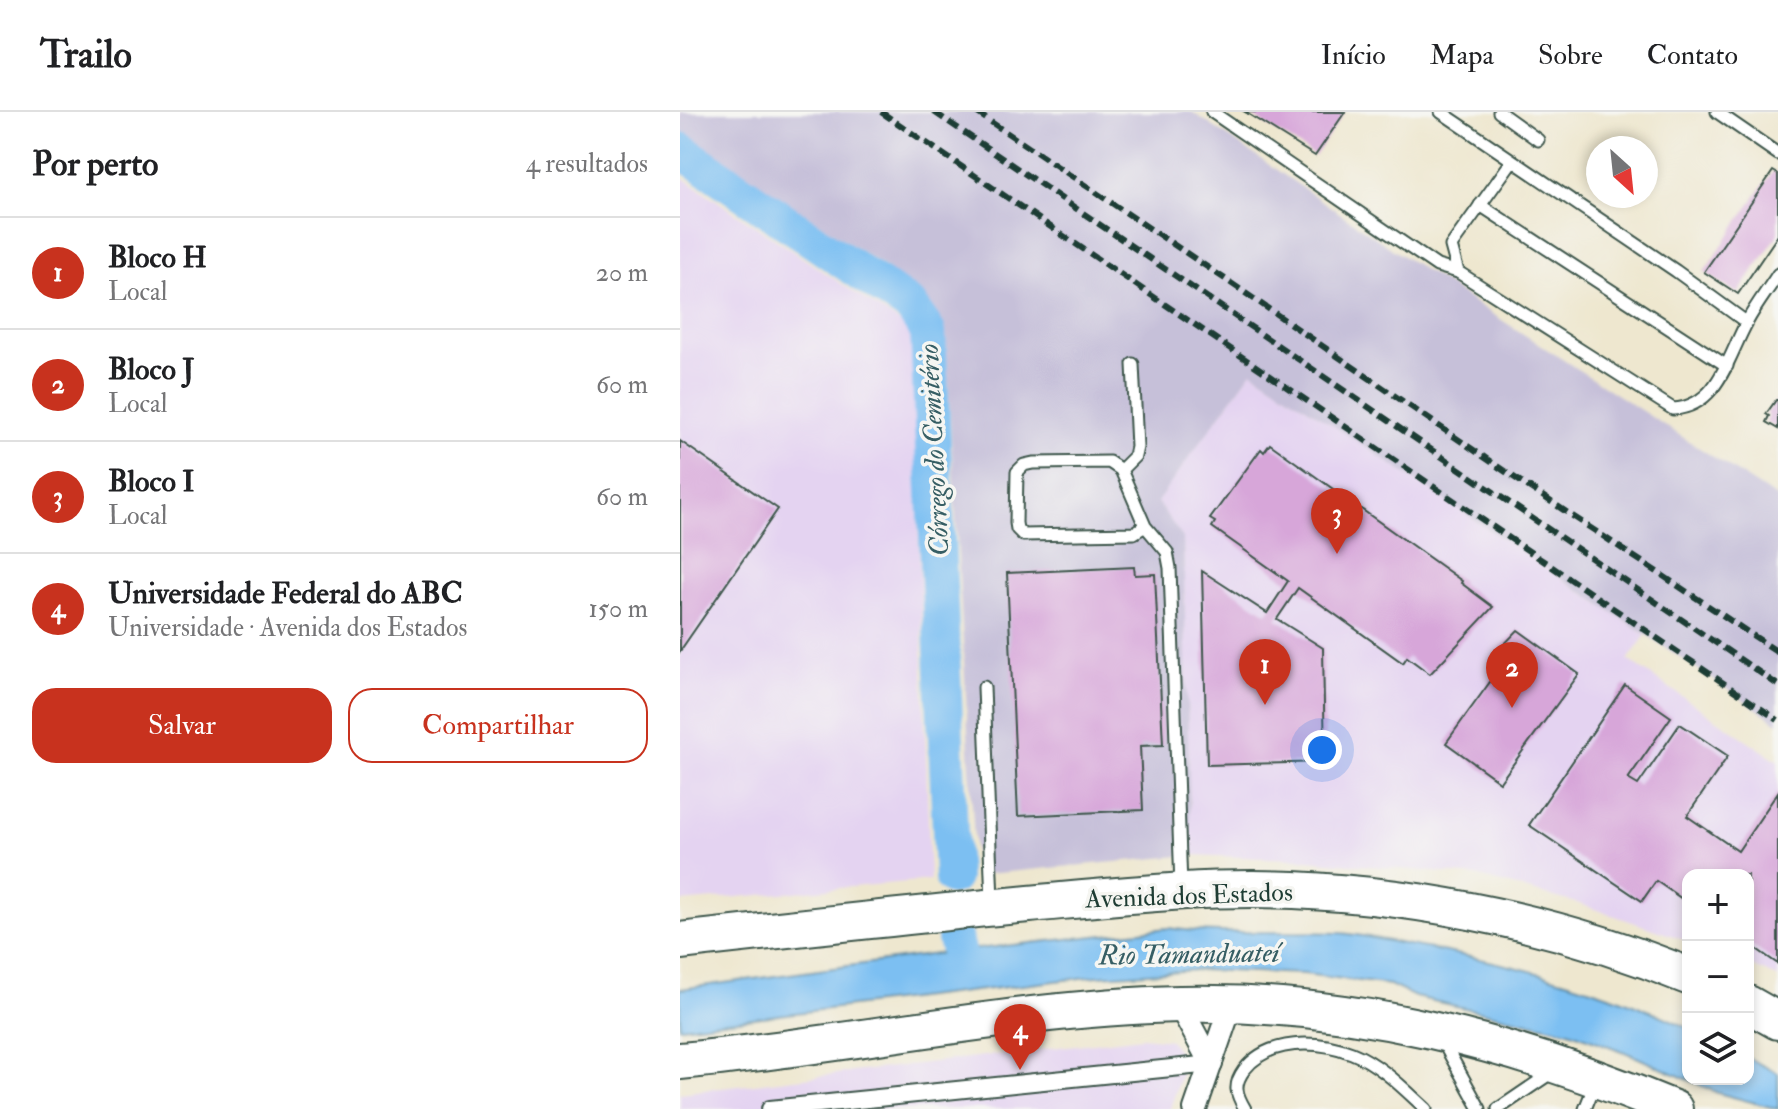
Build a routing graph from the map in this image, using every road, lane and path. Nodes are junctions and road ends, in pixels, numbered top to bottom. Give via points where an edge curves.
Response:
1 (1212, 112) edge
2 (1441, 112) edge
3 (1499, 112) edge
4 (1717, 112) edge
5 (1538, 140) dead end
6 (1778, 154) edge
7 (1512, 161) junction
8 (1480, 205) junction
9 (1458, 272) junction
10 (1778, 274) edge
11 (1746, 322) junction
12 (1133, 364) dead end
13 (1727, 366) junction
14 (1121, 470) junction
15 (1145, 526) junction
16 (984, 687) dead end
17 (1181, 890) junction
18 (992, 908) junction
19 (680, 941) edge
20 (1682, 974) edge
21 (1179, 1004) junction
22 (1231, 1005) junction
23 (1754, 1007) edge
24 (1778, 1021) edge
25 (1437, 1031) junction
26 (680, 1061) edge
27 (1211, 1064) junction
28 (1561, 1067) junction
29 (1591, 1093) edge
30 (1193, 1106) edge
31 (770, 1109) edge
32 (1245, 1109) edge
33 (1426, 1109) edge
34 (1480, 1109) edge
35 (1498, 1109) edge
36 (1674, 1109) edge

1 - 9 lane via 1437,266
2 - 7 lane
3 - 5 lane
4 - 6 lane
7 - 8 lane
7 - 11 lane
8 - 9 lane via 1451,246
8 - 13 lane
9 - 13 lane via 1673,409 1701,401
10 - 11 lane
11 - 13 lane
12 - 14 lane via 1137,447
14 - 15 lane
14 - 15 lane via 1109,462 1024,465 1015,477 1017,529 1028,537 1134,533
15 - 17 lane via 1169,559
16 - 18 lane
17 - 18 highway, Avenida dos Estados
17 - 20 highway, Avenida dos Estados via 1295,890 1451,908 1576,937
18 - 19 highway, Avenida dos Estados
21 - 22 highway
21 - 26 highway
21 - 27 street
22 - 25 highway via 1318,1010
22 - 27 street
23 - 24 highway
25 - 28 highway
25 - 34 lane
27 - 30 street
27 - 31 street
28 - 29 highway
28 - 35 lane
29 - 36 highway
32 - 33 lane via 1237,1095 1240,1077 1258,1056 1290,1045 1355,1054

